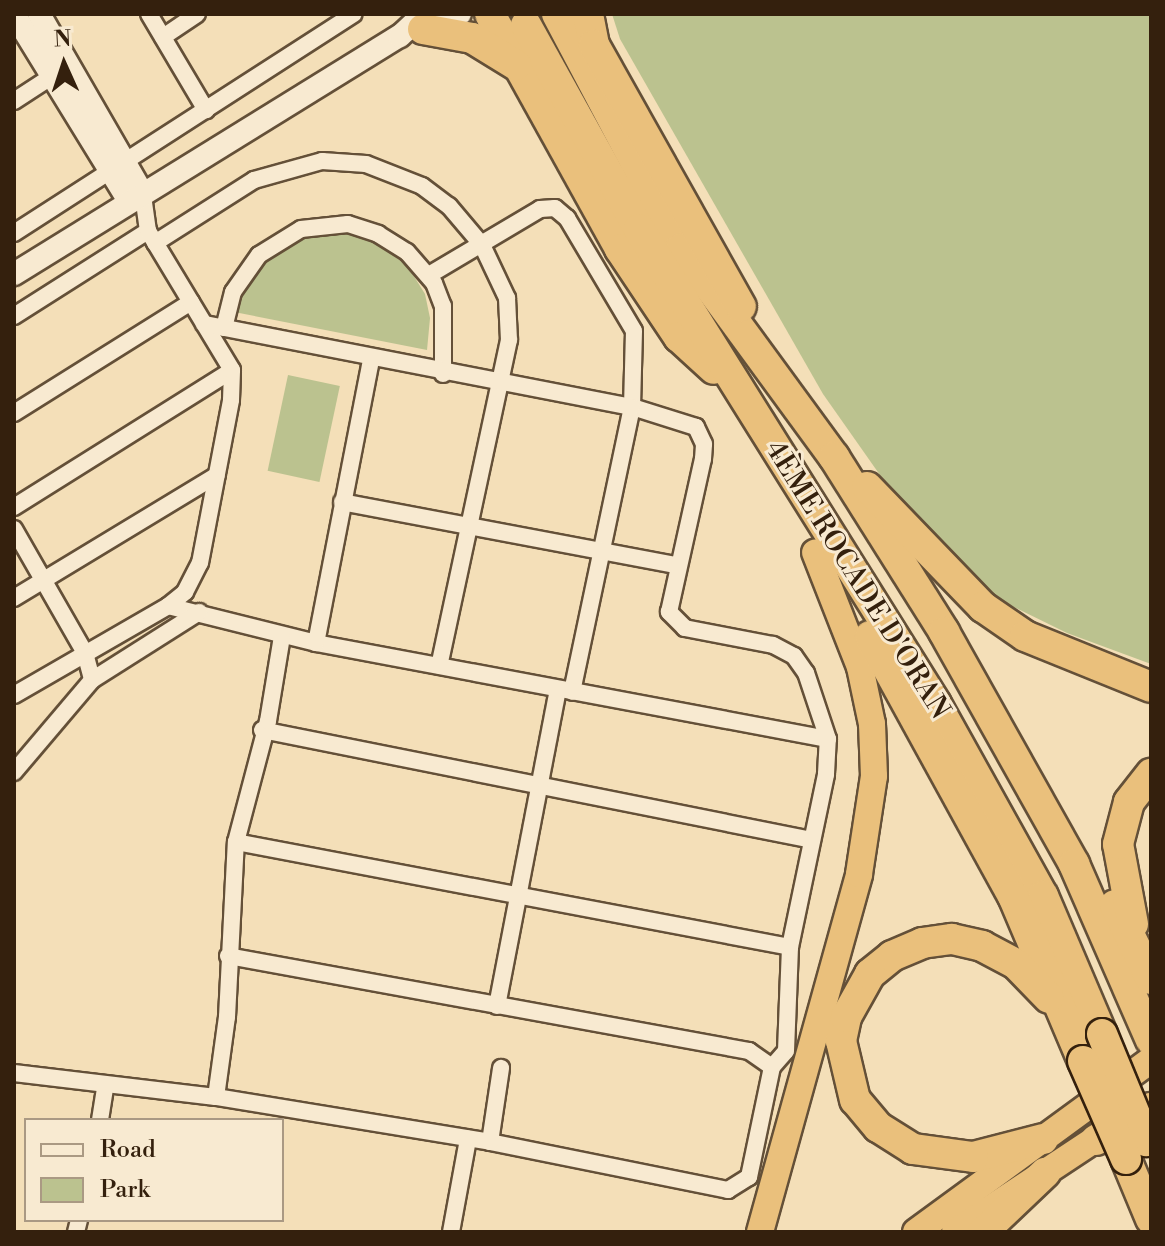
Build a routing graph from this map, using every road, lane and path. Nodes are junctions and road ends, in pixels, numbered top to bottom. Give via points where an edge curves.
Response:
1 (14, 14) edge
2 (39, 14) edge
3 (149, 14) edge
4 (197, 14) edge
5 (354, 14) edge
6 (460, 14) edge
7 (490, 14) edge
8 (557, 14) edge
9 (575, 14) edge
10 (588, 14) edge
11 (526, 25) dead end
12 (415, 26) edge
13 (163, 37) junction
14 (594, 45) junction
15 (62, 70) junction
16 (526, 73) junction
17 (14, 101) edge
18 (206, 110) junction
19 (121, 168) junction
20 (144, 217) junction
21 (14, 233) edge
22 (482, 245) junction
23 (14, 274) edge
24 (429, 275) junction
25 (191, 302) junction
26 (14, 316) edge
27 (204, 324) junction
28 (224, 328) junction
29 (371, 359) junction
30 (232, 370) junction
31 (443, 374) junction
32 (777, 381) junction
33 (499, 382) junction
34 (734, 382) junction
35 (632, 407) junction
36 (14, 413) edge
37 (834, 457) junction
38 (217, 475) junction
39 (791, 475) junction
40 (342, 502) junction
41 (14, 507) edge
42 (467, 527) junction
43 (14, 529) edge
44 (815, 552) junction
45 (600, 553) junction
46 (676, 565) junction
47 (45, 578) junction
48 (14, 598) edge
49 (168, 606) junction
50 (199, 612) junction
51 (282, 636) junction
52 (316, 643) junction
53 (85, 653) junction
54 (439, 666) junction
55 (92, 680) junction
56 (1151, 687) edge
57 (565, 691) junction
58 (978, 691) junction
59 (14, 695) edge
60 (262, 730) junction
61 (828, 739) junction
62 (14, 772) edge
63 (1151, 774) edge
64 (539, 782) junction
65 (812, 840) junction
66 (236, 842) junction
67 (519, 891) junction
68 (790, 947) junction
69 (228, 956) junction
70 (1147, 970) edge
71 (497, 1006) junction
72 (1062, 1009) junction
73 (1151, 1040) edge
74 (1151, 1060) edge
75 (772, 1067) junction
76 (501, 1068) dead end
77 (14, 1073) edge
78 (106, 1084) junction
79 (216, 1097) junction
80 (1151, 1098) edge
81 (1151, 1108) edge
82 (100, 1118) edge
83 (468, 1139) junction
84 (1043, 1139) junction
85 (1096, 1140) junction
86 (490, 1142) junction
87 (1141, 1151) edge
88 (1045, 1173) junction
89 (1151, 1219) edge
90 (451, 1232) edge
91 (760, 1232) edge
92 (916, 1232) edge
93 (955, 1232) edge
94 (983, 1232) edge

1 - 15 main road
2 - 15 main road
3 - 13 street
4 - 13 street
5 - 18 street
6 - 12 main road
7 - 16 highway
8 - 32 highway, 4ÈME ROCADE D'ORAN via 681,248
9 - 14 highway
10 - 14 highway
11 - 34 highway, 4ÈME ROCADE D'ORAN via 639,229
12 - 16 highway via 484,43
12 - 20 main road
13 - 18 street
14 - 32 highway
15 - 17 street
15 - 19 main road
16 - 34 highway via 646,289 689,350
18 - 19 street
19 - 20 main road
19 - 21 street
20 - 22 street via 296,164 338,161 381,168 422,186 449,206
20 - 23 main road
20 - 25 street
20 - 26 street
22 - 24 street
22 - 33 street via 507,298 509,340
22 - 35 street via 540,209 555,208 567,218 634,331
24 - 28 street via 378,234 348,224 301,229 279,240 246,270
24 - 31 street via 443,306
25 - 27 street
25 - 36 street
27 - 28 street
27 - 30 street
28 - 29 street
29 - 31 street
29 - 40 street
30 - 38 street
30 - 41 street
31 - 33 street
32 - 37 highway, 4ÈME ROCADE D'ORAN
33 - 35 street
33 - 42 street
34 - 39 highway, 4ÈME ROCADE D'ORAN
35 - 45 street
35 - 46 street via 688,421 703,440
37 - 56 highway via 983,607 1025,636
37 - 58 highway, 4ÈME ROCADE D'ORAN
38 - 47 street
38 - 49 street via 200,563 185,592
39 - 44 highway
39 - 87 highway, 4ÈME ROCADE D'ORAN, bridge via 936,704 1043,896 1102,1034
40 - 42 street
40 - 52 street
42 - 45 street
42 - 54 street
43 - 47 street
44 - 72 highway via 874,643 985,844
44 - 91 highway via 864,679 874,776 859,874
45 - 46 street
45 - 57 street
46 - 61 street via 667,604 672,619 685,628 773,645 794,656 806,673
47 - 48 street
47 - 53 street
49 - 50 street
49 - 53 street
50 - 51 street
50 - 55 street
51 - 52 street
51 - 60 street
52 - 54 street
53 - 55 street
53 - 59 street
54 - 57 street
55 - 62 street
57 - 61 street
57 - 64 street
58 - 70 highway via 1005,711 1036,752
58 - 73 highway, 4ÈME ROCADE D'ORAN via 1074,864
60 - 64 street
60 - 66 street
61 - 65 street
63 - 70 highway via 1129,802 1118,844
64 - 65 street
64 - 67 street
65 - 68 street
66 - 67 street
66 - 69 street
67 - 68 street
67 - 71 street
68 - 75 street via 787,1046
69 - 71 street
69 - 79 street
71 - 75 street via 749,1051
72 - 84 highway via 1030,975 999,954 964,941 940,940 910,947 870,974 846,1017 841,1041 855,1100 878,1127 913,1149 973,1157
72 - 87 highway, bridge via 1083,1061
74 - 84 highway
75 - 86 street via 751,1171 734,1189
76 - 86 street
77 - 78 street
78 - 79 street
78 - 82 street
79 - 83 street
80 - 85 highway
81 - 85 highway
83 - 86 street
83 - 90 street
84 - 92 highway
85 - 88 highway
87 - 89 highway
88 - 93 highway
88 - 94 highway

